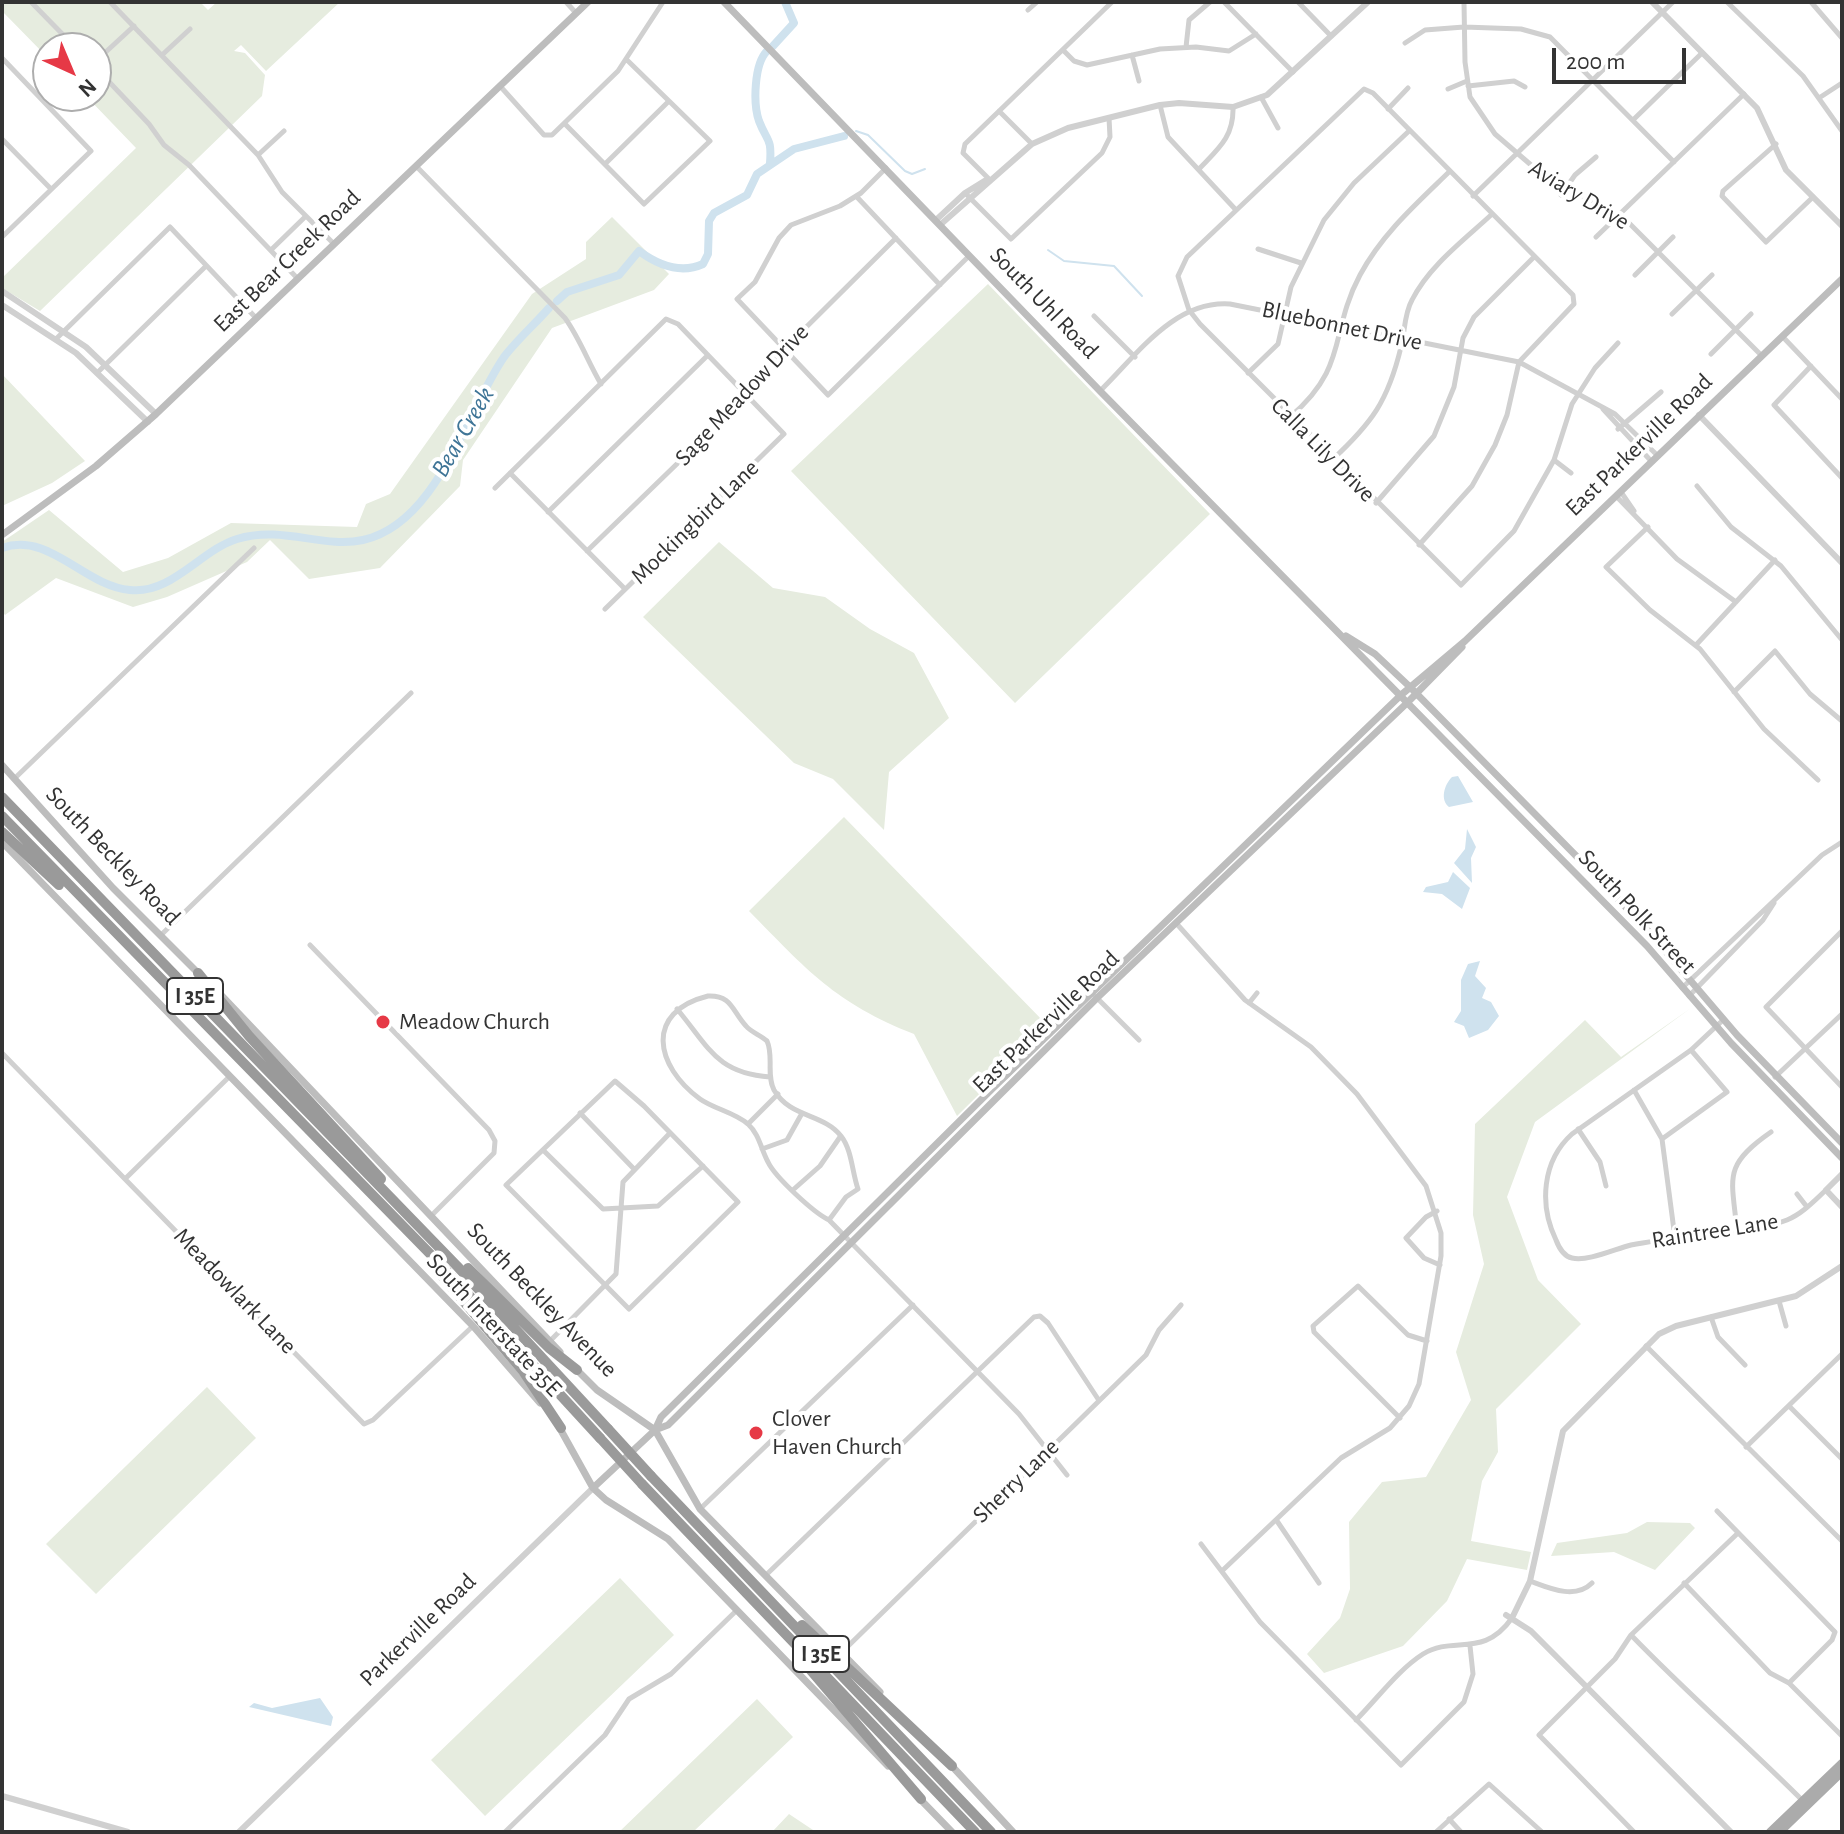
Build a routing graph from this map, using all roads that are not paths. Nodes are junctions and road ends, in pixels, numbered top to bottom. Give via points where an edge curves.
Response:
1 (31, 2) edge
2 (110, 2) edge
3 (566, 2) edge
4 (588, 2) edge
5 (663, 2) edge
6 (724, 2) edge
7 (1037, 2) edge
8 (1112, 2) edge
9 (1210, 2) edge
10 (1224, 2) edge
11 (1298, 2) edge
12 (1368, 2) edge
13 (1464, 2) edge
14 (1652, 2) edge
15 (1673, 2) edge
16 (1727, 2) edge
17 (1811, 2) edge
18 (1028, 10) dead end
19 (1662, 11) junction
20 (576, 13) junction
21 (134, 26) junction
22 (1464, 27) junction
23 (190, 29) dead end
24 (60, 32) edge
25 (1256, 34) junction
26 (1331, 36) junction
27 (1842, 38) edge
28 (1405, 43) dead end
29 (112, 46) edge
30 (1186, 47) junction
31 (1063, 50) junction
32 (1703, 52) junction
33 (162, 55) junction
34 (1132, 55) junction
35 (2, 58) edge
36 (627, 60) junction
37 (1294, 73) junction
38 (1594, 79) junction
39 (1139, 81) dead end
40 (1842, 83) edge
41 (1468, 84) junction
42 (112, 85) edge
43 (500, 86) junction
44 (1525, 87) dead end
45 (1408, 88) dead end
46 (1448, 89) dead end
47 (1744, 94) junction
48 (1261, 97) junction
49 (1819, 98) junction
50 (669, 101) junction
51 (1160, 105) junction
52 (1233, 107) junction
53 (1388, 109) junction
54 (999, 111) junction
55 (1109, 118) junction
56 (1633, 120) junction
57 (565, 124) junction
58 (1278, 128) dead end
59 (284, 131) dead end
60 (1409, 131) junction
61 (1842, 131) edge
62 (2, 139) edge
63 (1032, 144) junction
64 (1776, 144) junction
65 (10, 147) junction
66 (2, 155) edge
67 (258, 155) junction
68 (1517, 155) junction
69 (1596, 157) dead end
70 (1674, 162) junction
71 (605, 164) junction
72 (416, 166) junction
73 (886, 168) junction
74 (1199, 169) junction
75 (1449, 172) junction
76 (989, 179) junction
77 (51, 189) junction
78 (1563, 193) junction
79 (967, 195) junction
80 (856, 196) junction
81 (1473, 196) junction
82 (1813, 197) junction
83 (1236, 210) junction
84 (1617, 214) junction
85 (1491, 215) junction
86 (306, 216) junction
87 (938, 222) junction
88 (1842, 226) edge
89 (2, 237) edge
90 (1596, 237) dead end
91 (1673, 237) dead end
92 (896, 238) junction
93 (334, 245) junction
94 (272, 249) junction
95 (1258, 249) dead end
96 (1658, 251) junction
97 (970, 255) junction
98 (1534, 257) junction
99 (1301, 263) junction
100 (206, 266) junction
101 (1635, 275) dead end
102 (1712, 275) dead end
103 (298, 279) junction
104 (1842, 279) edge
105 (940, 285) junction
106 (1696, 290) junction
107 (2, 291) edge
108 (2, 305) edge
109 (1189, 310) junction
110 (1285, 314) junction
111 (1672, 314) dead end
112 (1751, 314) dead end
113 (1094, 316) dead end
114 (256, 318) junction
115 (1342, 326) junction
116 (63, 329) junction
117 (1735, 330) junction
118 (1781, 336) junction
119 (57, 338) junction
120 (1403, 339) junction
121 (1618, 343) dead end
122 (784, 348) junction
123 (1460, 350) junction
124 (1711, 354) dead end
125 (708, 355) junction
126 (1761, 355) junction
127 (1135, 357) junction
128 (1519, 362) junction
129 (106, 364) junction
130 (1811, 366) junction
131 (98, 372) junction
132 (1248, 373) junction
133 (601, 384) junction
134 (1100, 391) junction
135 (1579, 392) junction
136 (1661, 392) dead end
137 (747, 396) junction
138 (1842, 398) edge
139 (1603, 408) junction
140 (156, 414) junction
141 (1699, 415) junction
142 (1290, 417) junction
143 (148, 422) junction
144 (1625, 423) junction
145 (1618, 429) junction
146 (1655, 459) junction
147 (1332, 460) junction
148 (1554, 460) junction
149 (510, 473) junction
150 (1571, 473) dead end
151 (1842, 478) edge
152 (1697, 486) dead end
153 (495, 488) dead end
154 (1618, 494) junction
155 (1376, 503) junction
156 (548, 512) junction
157 (1648, 527) junction
158 (2, 535) edge
159 (1419, 545) junction
160 (254, 548) dead end
161 (587, 551) junction
162 (1775, 560) junction
163 (1842, 563) edge
164 (625, 589) junction
165 (1736, 602) junction
166 (605, 609) dead end
167 (1337, 631) junction
168 (1842, 640) edge
169 (1465, 641) junction
170 (1696, 645) junction
171 (1410, 687) junction
172 (1734, 692) junction
173 (411, 693) dead end
174 (1417, 694) junction
175 (1401, 695) junction
176 (1408, 702) junction
177 (1842, 721) edge
178 (2, 765) edge
179 (14, 779) junction
180 (1818, 780) dead end
181 (2, 797) edge
182 (2, 816) edge
183 (1282, 816) junction
184 (2, 832) edge
185 (2, 842) edge
186 (1842, 842) edge
187 (1777, 897) junction
188 (1174, 921) junction
189 (1842, 931) edge
190 (161, 935) junction
191 (310, 945) dead end
192 (1713, 958) junction
193 (1720, 965) junction
194 (198, 973) junction
195 (1690, 980) junction
196 (163, 981) junction
197 (1682, 988) junction
198 (1698, 989) junction
199 (1257, 993) dead end
200 (1095, 995) junction
201 (1688, 997) junction
202 (1249, 1003) junction
203 (677, 1009) junction
204 (1842, 1014) edge
205 (1723, 1020) junction
206 (1716, 1027) junction
207 (1139, 1040) dead end
208 (1806, 1049) junction
209 (1691, 1050) junction
210 (2, 1053) edge
211 (230, 1076) junction
212 (1012, 1076) junction
213 (1777, 1076) junction
214 (770, 1077) junction
215 (1769, 1084) junction
216 (1842, 1087) edge
217 (1634, 1090) junction
218 (778, 1094) junction
219 (580, 1113) junction
220 (801, 1115) junction
221 (748, 1124) junction
222 (1578, 1129) junction
223 (670, 1132) junction
224 (1771, 1132) dead end
225 (841, 1136) junction
226 (1662, 1139) junction
227 (1842, 1143) edge
228 (762, 1149) junction
229 (543, 1150) junction
230 (1842, 1158) edge
231 (703, 1166) junction
232 (633, 1168) junction
233 (1842, 1174) edge
234 (127, 1177) junction
235 (1606, 1186) dead end
236 (794, 1189) junction
237 (1826, 1190) junction
238 (1797, 1194) dead end
239 (388, 1195) junction
240 (1807, 1207) junction
241 (1842, 1207) edge
242 (618, 1210) junction
243 (1437, 1211) junction
244 (433, 1214) junction
245 (829, 1220) junction
246 (418, 1226) junction
247 (404, 1227) junction
248 (1737, 1231) junction
249 (843, 1235) junction
250 (1675, 1238) junction
251 (851, 1242) junction
252 (828, 1250) junction
253 (1440, 1265) junction
254 (1842, 1266) edge
255 (812, 1282) junction
256 (604, 1287) junction
257 (1779, 1301) junction
258 (913, 1305) junction
259 (1181, 1305) dead end
260 (766, 1313) junction
261 (1711, 1316) junction
262 (775, 1321) junction
263 (473, 1326) junction
264 (1786, 1326) dead end
265 (550, 1341) junction
266 (1427, 1341) junction
267 (1646, 1346) junction
268 (1842, 1354) edge
269 (1745, 1365) dead end
270 (577, 1370) junction
271 (976, 1371) junction
272 (1098, 1399) junction
273 (677, 1401) junction
274 (1789, 1406) junction
275 (685, 1409) junction
276 (1400, 1418) junction
277 (561, 1428) junction
278 (655, 1430) junction
279 (1746, 1447) junction
280 (1046, 1451) junction
281 (625, 1458) joint
282 (1842, 1459) edge
283 (1067, 1475) dead end
284 (593, 1488) junction
285 (700, 1509) junction
286 (1717, 1511) dead end
287 (1277, 1521) junction
288 (1738, 1533) junction
289 (1842, 1541) edge
290 (1201, 1544) dead end
291 (720, 1550) junction
292 (1223, 1570) junction
293 (766, 1575) junction
294 (1530, 1581) junction
295 (1319, 1583) dead end
296 (1592, 1583) dead end
297 (1684, 1583) junction
298 (736, 1611) junction
299 (763, 1612) junction
300 (1509, 1616) junction
301 (1631, 1635) junction
302 (1470, 1646) junction
303 (842, 1652) junction
304 (1789, 1683) junction
305 (1585, 1689) junction
306 (1356, 1720) junction
307 (1842, 1736) edge
308 (1842, 1763) edge
309 (952, 1766) junction
310 (1842, 1772) edge
311 (2, 1796) edge
312 (921, 1799) junction
313 (1806, 1803) junction
314 (1449, 1819) junction
315 (128, 1832) edge
316 (239, 1832) edge
317 (505, 1832) edge
318 (952, 1832) edge
319 (975, 1832) edge
320 (991, 1832) edge
321 (1013, 1832) edge
322 (1436, 1832) edge
323 (1461, 1832) edge
324 (1542, 1832) edge
325 (1634, 1832) edge
326 (1731, 1832) edge
327 (1770, 1832) edge
328 (1780, 1832) edge

1 - 24 street
2 - 21 street
3 - 20 street
4 - 20 main road, East Bear Creek Road
5 - 36 street
6 - 73 main road, South Uhl Road
7 - 18 street
8 - 31 street
9 - 30 street via 1189,20
10 - 25 street
11 - 26 street
12 - 26 street
13 - 22 street, Aviary Drive
14 - 19 street
15 - 19 street
16 - 49 street via 1789,60
17 - 27 street
19 - 32 street
19 - 38 street
20 - 43 main road, East Bear Creek Road
21 - 29 street
21 - 33 street
22 - 28 street via 1425,30
22 - 38 street via 1521,29 1550,37
22 - 41 street, Aviary Drive
23 - 33 street
25 - 30 street via 1229,51
25 - 37 street
26 - 37 street
30 - 34 street
31 - 34 street via 1087,65
31 - 54 street
32 - 47 street
32 - 56 street
33 - 67 street
34 - 39 street
35 - 77 street via 91,151
36 - 50 street
36 - 57 street
37 - 48 street
38 - 56 street
38 - 68 street
40 - 49 street
41 - 44 street via 1505,81
41 - 46 street
41 - 68 street, Aviary Drive via 1470,97 1495,134
42 - 94 street via 164,145
43 - 57 street via 544,135
43 - 72 main road, East Bear Creek Road
45 - 53 street
47 - 64 street
47 - 70 street
48 - 52 street
48 - 58 street
49 - 61 street
50 - 71 street
50 - 71 street via 710,141 644,204
51 - 52 street
51 - 55 street
51 - 74 street via 1168,137
52 - 74 street via 1231,132
53 - 60 street
53 - 83 street via 1364,89
54 - 63 street
54 - 76 street via 963,148
55 - 63 street
55 - 79 street via 1110,137 1102,153 1011,239
56 - 70 street
57 - 71 street
59 - 67 street
60 - 75 street
60 - 99 street via 1336,203
62 - 65 street
63 - 76 street
64 - 82 street via 1786,170
64 - 82 street via 1722,196 1766,242
65 - 66 street
65 - 77 street
67 - 86 street via 273,181
68 - 78 street, Aviary Drive
68 - 81 street
69 - 78 street
70 - 84 street
72 - 93 main road, East Bear Creek Road
72 - 133 street via 565,318
73 - 80 street
73 - 87 main road, South Uhl Road
74 - 83 street
75 - 81 street
75 - 115 street via 1388,231 1358,279
76 - 79 street
77 - 89 street
78 - 84 street, Aviary Drive
79 - 87 street
80 - 92 street
80 - 122 street via 791,225 755,282 737,299
81 - 85 street
82 - 88 street
83 - 109 street via 1180,266
84 - 90 street
84 - 96 street, Aviary Drive
85 - 98 street
85 - 120 street via 1423,282 1406,314
86 - 93 street
86 - 94 street
87 - 97 main road, South Uhl Road
91 - 96 street
92 - 105 street
92 - 122 street, Sage Meadow Drive
93 - 103 main road, East Bear Creek Road
94 - 103 street
95 - 99 street
96 - 101 street
96 - 106 street, Aviary Drive
97 - 105 street
97 - 134 main road, South Uhl Road
98 - 123 street via 1474,317
98 - 128 street via 1573,295 1574,304
99 - 110 street
100 - 114 street
100 - 116 street via 170,227
100 - 129 street
102 - 106 street
103 - 114 main road, East Bear Creek Road
104 - 118 main road, East Parkerville Road
105 - 122 street via 828,395
106 - 111 street
106 - 117 street, Aviary Drive
107 - 116 street
108 - 119 street
109 - 110 street, Bluebonnet Drive via 1209,302
109 - 127 street
109 - 132 street, Calla Lily Drive
110 - 115 street, Bluebonnet Drive
110 - 132 street via 1278,344
112 - 117 street
113 - 127 street
114 - 140 main road, East Bear Creek Road
115 - 120 street, Bluebonnet Drive
115 - 142 street via 1326,379
116 - 119 street
116 - 129 street
117 - 124 street
117 - 126 street, Aviary Drive
118 - 126 main road, East Parkerville Road
118 - 130 street
119 - 131 street
120 - 123 street, Bluebonnet Drive
120 - 147 street via 1383,403
121 - 135 street
122 - 137 street, Sage Meadow Drive
123 - 128 street, Bluebonnet Drive
123 - 155 street via 1454,387 1434,436
125 - 133 street via 678,324 666,319
125 - 137 street
125 - 156 street
126 - 141 main road, East Parkerville Road
127 - 134 street
128 - 135 street, Bluebonnet Drive
128 - 159 street via 1495,445 1472,486
129 - 131 street
129 - 140 street
130 - 138 street
130 - 151 street via 1774,405
131 - 143 street
132 - 142 street, Calla Lily Drive
133 - 149 street
134 - 167 main road, South Uhl Road
135 - 139 street, Bluebonnet Drive
135 - 148 street
136 - 144 street
137 - 161 street, Sage Meadow Drive
137 - 164 street, Mockingbird Lane via 784,434
139 - 144 street, Bluebonnet Drive
139 - 145 street, Bluebonnet Drive
140 - 143 main road, East Bear Creek Road
141 - 146 main road, East Parkerville Road
141 - 163 street
142 - 147 street, Calla Lily Drive
143 - 158 main road, East Bear Creek Road
144 - 145 street
144 - 146 street, Bluebonnet Drive
145 - 146 street, Bluebonnet Drive
146 - 154 main road, East Parkerville Road
147 - 155 street, Calla Lily Drive
148 - 150 street
148 - 159 street, Calla Lily Drive via 1514,531 1461,585
149 - 153 street
149 - 156 street
152 - 162 street via 1731,527
154 - 157 street
154 - 169 main road, East Parkerville Road
155 - 159 street, Calla Lily Drive
156 - 161 street
157 - 165 street via 1677,559
157 - 170 street via 1606,567
160 - 179 street
161 - 164 street
162 - 165 street
162 - 168 street
164 - 166 street, Mockingbird Lane
165 - 170 street
167 - 171 main road, South Uhl Road via 1375,654
167 - 175 main road, South Uhl Road
169 - 171 main road, East Parkerville Road
169 - 174 main road, East Parkerville Road
170 - 172 street
171 - 174 main road, South Polk Street
171 - 175 main road, East Parkerville Road
172 - 177 street via 1775,651 1810,694
172 - 180 street
173 - 190 street
174 - 176 main road, East Parkerville Road
174 - 195 main road, South Polk Street
175 - 176 main road, South Polk Street
175 - 183 main road, East Parkerville Road
176 - 183 main road, East Parkerville Road
176 - 197 main road, South Polk Street via 1655,954
178 - 179 main road, South Beckley Road
179 - 190 main road, South Beckley Road
181 - 239 highway, I 35E
182 - 196 highway, I 35E
183 - 188 main road, East Parkerville Road
184 - 196 highway
185 - 211 main road, South Interstate 35E
186 - 187 street
187 - 192 street
187 - 193 street via 1763,920
188 - 200 main road, East Parkerville Road
188 - 202 street
189 - 208 street via 1766,1007
190 - 194 main road, South Beckley Road
191 - 244 street via 495,1141 494,1153
192 - 193 street
192 - 195 street
193 - 198 street
194 - 239 highway via 381,1178
194 - 244 main road, South Beckley Avenue
195 - 197 street
195 - 198 main road, South Polk Street
196 - 247 highway, I 35E
197 - 201 main road, South Polk Street
198 - 201 street
198 - 205 main road, South Polk Street
199 - 202 street
200 - 207 street
200 - 212 main road, East Parkerville Road
201 - 206 main road, South Polk Street
202 - 243 street via 1301,1039 1350,1086 1426,1186
203 - 214 street via 731,1069
203 - 214 street via 708,996 732,1004 745,1025 769,1045
203 - 221 street via 662,1032 667,1061 699,1098
204 - 208 street
205 - 206 street
205 - 213 main road, South Polk Street
206 - 209 street
206 - 215 main road, South Polk Street
208 - 213 street
208 - 216 street
209 - 217 street
209 - 226 street via 1727,1092
210 - 234 street, Meadowlark Lane
211 - 234 street
211 - 263 main road, South Interstate 35E
212 - 249 main road, East Parkerville Road
212 - 251 main road, East Parkerville Road
213 - 215 street
213 - 227 main road, South Polk Street
214 - 218 street
215 - 230 main road, South Polk Street
217 - 222 street
217 - 226 street
218 - 220 street
218 - 221 street
219 - 223 street via 618,1081
219 - 229 street
219 - 232 street
220 - 225 street
220 - 228 street via 787,1140
221 - 228 street
222 - 235 street via 1600,1162
222 - 250 street, Raintree Lane via 1560,1148 1544,1194 1553,1236 1565,1255 1573,1258
223 - 231 street
223 - 232 street
224 - 248 street via 1734,1165
225 - 236 street via 820,1166
225 - 245 street via 858,1189
226 - 250 street
228 - 236 street via 779,1178
229 - 242 street via 598,1206
229 - 256 street via 506,1185
231 - 242 street via 658,1206
231 - 256 street via 738,1202 629,1309
232 - 242 street via 623,1182
233 - 237 street, Raintree Lane
234 - 263 street, Meadowlark Lane via 364,1424
236 - 245 street via 814,1213
237 - 240 street, Raintree Lane
237 - 241 street
238 - 240 street
239 - 246 highway, I 35E
240 - 248 street, Raintree Lane via 1789,1219
242 - 256 street via 618,1268
243 - 253 street
243 - 253 street via 1406,1238 1424,1258
244 - 265 main road, South Beckley Avenue
245 - 249 street
246 - 270 highway via 436,1234
246 - 291 highway, I 35E, bridge
247 - 277 highway via 523,1371
247 - 299 highway, I 35E, bridge
248 - 250 street, Raintree Lane
249 - 251 street
249 - 252 main road, East Parkerville Road
251 - 255 main road, East Parkerville Road
251 - 258 street
252 - 255 main road via 810,1275
252 - 260 main road, East Parkerville Road
253 - 266 street
254 - 257 street
255 - 262 main road, East Parkerville Road
256 - 265 street
257 - 261 street
257 - 264 street
258 - 271 street
258 - 285 street
259 - 272 street, Sherry Lane via 1146,1355
260 - 262 main road
260 - 273 main road, East Parkerville Road
261 - 267 street via 1668,1329
261 - 269 street via 1718,1337
262 - 275 main road, East Parkerville Road
263 - 277 main road, South Interstate 35E
265 - 270 main road, South Beckley Avenue
266 - 276 street via 1418,1390
266 - 276 street via 1408,1335 1356,1285 1313,1328
267 - 279 street
267 - 294 street via 1560,1437
268 - 274 street
270 - 278 main road, South Beckley Avenue
271 - 272 street via 1040,1316
271 - 280 street via 1019,1414
271 - 293 street
272 - 280 street, Sherry Lane
273 - 275 main road
273 - 278 main road, East Parkerville Road
274 - 279 street
274 - 282 street
275 - 278 main road, East Parkerville Road
276 - 287 street via 1341,1458
277 - 284 main road, South Interstate 35E
278 - 281 main road, East Parkerville Road
278 - 285 main road, South Beckley Avenue
279 - 289 street
280 - 283 street
280 - 303 street, Sherry Lane
281 - 284 main road, Parkerville Road
284 - 298 main road, South Interstate 35E via 668,1539
284 - 316 street, Parkerville Road
285 - 293 main road, South Beckley Avenue
286 - 288 street
287 - 292 street
287 - 295 street
288 - 297 street
288 - 304 street via 1835,1632
290 - 292 street
291 - 309 highway
291 - 320 highway, I 35E
292 - 306 street via 1254,1616
293 - 303 main road, South Beckley Avenue
294 - 296 street via 1567,1591
294 - 300 street
297 - 301 street
297 - 304 street via 1770,1673
298 - 312 main road, South Interstate 35E
298 - 317 street via 671,1674 629,1699 610,1730
299 - 312 highway
299 - 319 highway, I 35E
300 - 302 street via 1495,1635
300 - 305 street via 1531,1631
301 - 305 street
301 - 313 street
302 - 306 street via 1422,1655
302 - 306 street via 1473,1674 1464,1702 1402,1765
303 - 309 main road, South Beckley Avenue
304 - 307 street
305 - 325 street via 1539,1735
305 - 326 street
308 - 313 main road
309 - 321 main road, South Beckley Avenue
310 - 313 main road
311 - 315 street
312 - 318 main road, South Interstate 35E
313 - 327 main road
313 - 328 main road
314 - 322 street
314 - 323 street
314 - 324 street via 1485,1785 1496,1787

